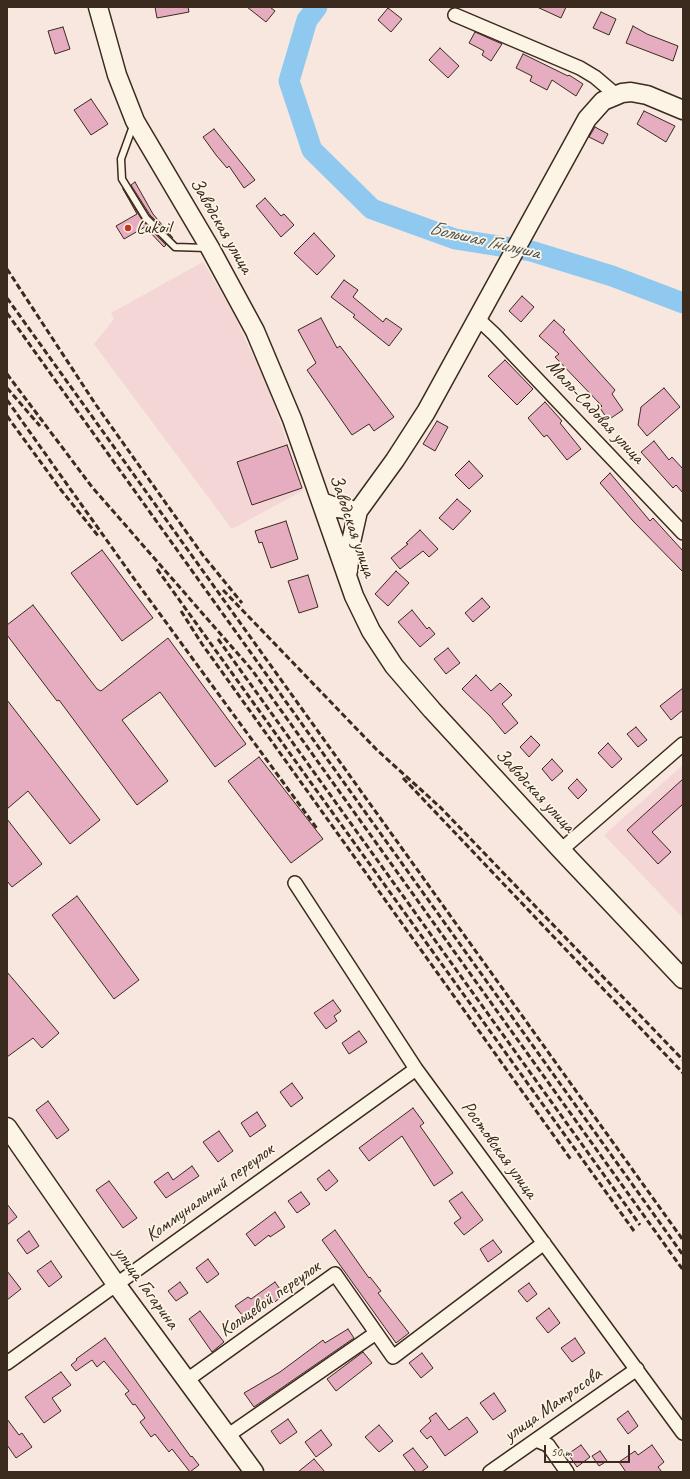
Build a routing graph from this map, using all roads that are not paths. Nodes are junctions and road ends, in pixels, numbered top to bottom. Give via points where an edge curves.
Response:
1 (99, 9) edge
2 (455, 15) dead end
3 (615, 94) junction
4 (683, 110) edge
5 (135, 120) junction
6 (210, 248) junction
7 (478, 319) junction
8 (322, 502) junction
9 (358, 510) junction
10 (683, 533) edge
11 (348, 577) junction
12 (683, 744) edge
13 (561, 850) junction
14 (295, 883) dead end
15 (683, 979) edge
16 (416, 1069) junction
17 (7, 1127) edge
18 (544, 1243) junction
19 (116, 1284) junction
20 (376, 1334) junction
21 (7, 1363) edge
22 (637, 1369) junction
23 (187, 1380) junction
24 (683, 1433) edge
25 (227, 1436) junction
26 (536, 1440) junction
27 (254, 1472) edge
28 (490, 1472) edge
29 (566, 1472) edge

1 - 5 main road, Заводская улица via 117,75
2 - 3 street via 580,68
3 - 4 main road via 631,92 647,95
3 - 7 main road via 598,105 587,119
5 - 6 main road, Заводская улица
5 - 6 lane via 121,159 122,179 146,218 175,247
6 - 8 main road, Заводская улица via 254,331 292,419
7 - 9 main road via 413,433
7 - 10 street, Мало-Садовая улица via 500,339
8 - 9 main road via 338,508
8 - 11 main road, Заводская улица
9 - 11 main road via 348,558
11 - 13 main road, Заводская улица via 371,631 394,666
12 - 13 street
13 - 15 main road, Заводская улица
14 - 16 street, Ростовская улица
16 - 18 street, Ростовская улица
16 - 19 street, Коммунальный переулок
17 - 19 main road, улица Гагарина
18 - 20 street, Кольцевой переулок via 392,1357
18 - 22 street, Ростовская улица
19 - 21 street, Коммунальный переулок
19 - 23 main road, улица Гагарина
20 - 23 street, Кольцевой переулок via 335,1274
20 - 25 street
22 - 24 street, Ростовская улица
22 - 26 street, улица Матросова
23 - 25 main road, улица Гагарина
25 - 27 main road, улица Гагарина
26 - 28 street, улица Матросова
26 - 29 street via 548,1445

